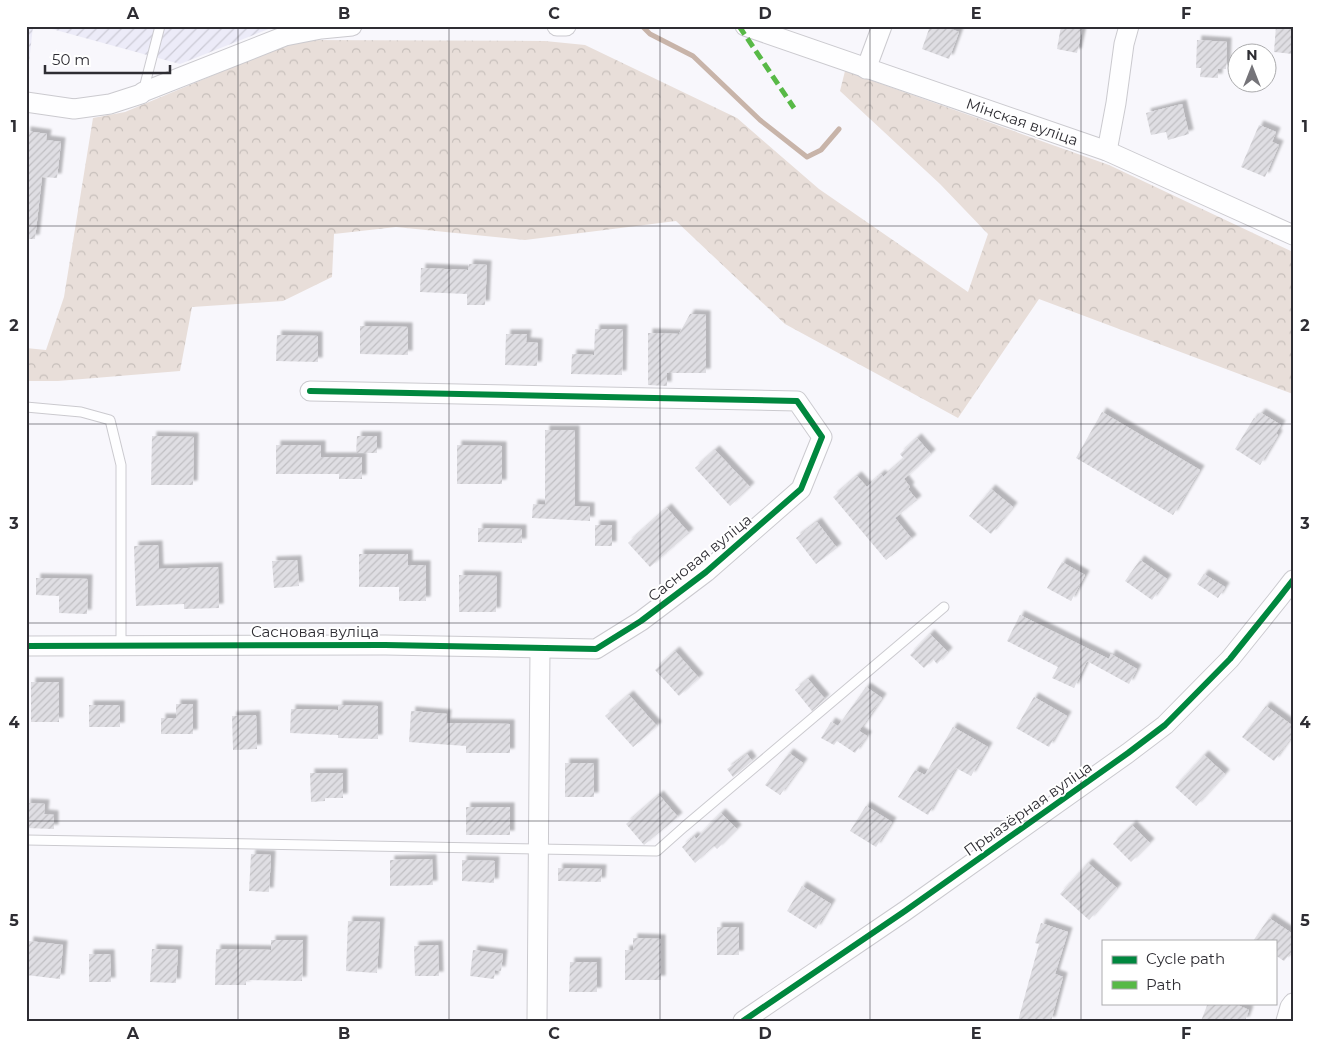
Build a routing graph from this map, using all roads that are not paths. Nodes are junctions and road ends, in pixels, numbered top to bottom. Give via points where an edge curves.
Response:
1 (160, 26) edge
2 (352, 26) edge
3 (557, 26) edge
4 (566, 26) edge
5 (745, 26) edge
6 (882, 26) edge
7 (1129, 26) edge
8 (866, 69) junction
9 (143, 92) junction
10 (26, 102) edge
11 (1107, 151) junction
12 (1293, 235) edge
13 (310, 391) dead end
14 (26, 408) edge
15 (1293, 580) edge
16 (944, 607) dead end
17 (26, 646) edge
18 (121, 646) junction
19 (540, 648) junction
20 (26, 840) edge
21 (539, 849) junction
22 (1293, 1003) edge
23 (537, 1021) edge
24 (743, 1021) edge
25 (1286, 1021) edge

1 - 9 lane
2 - 9 street via 285,36
3 - 4 street
5 - 8 street, Мінская вуліца
6 - 8 street
7 - 11 street
8 - 11 street, Мінская вуліца
9 - 10 street via 110,104 74,109
11 - 12 street, Мінская вуліца
13 - 19 street, Сасновая вуліца via 797,401 822,437 801,489 706,572 641,621 596,649
14 - 18 lane via 81,412 110,420 121,466
15 - 24 street, Прыазёрная вуліца via 1230,659 1165,725 905,911
16 - 21 lane via 657,851
17 - 18 street, Сасновая вуліца
18 - 19 street, Сасновая вуліца
19 - 21 street
20 - 21 lane
21 - 23 street
22 - 25 street

